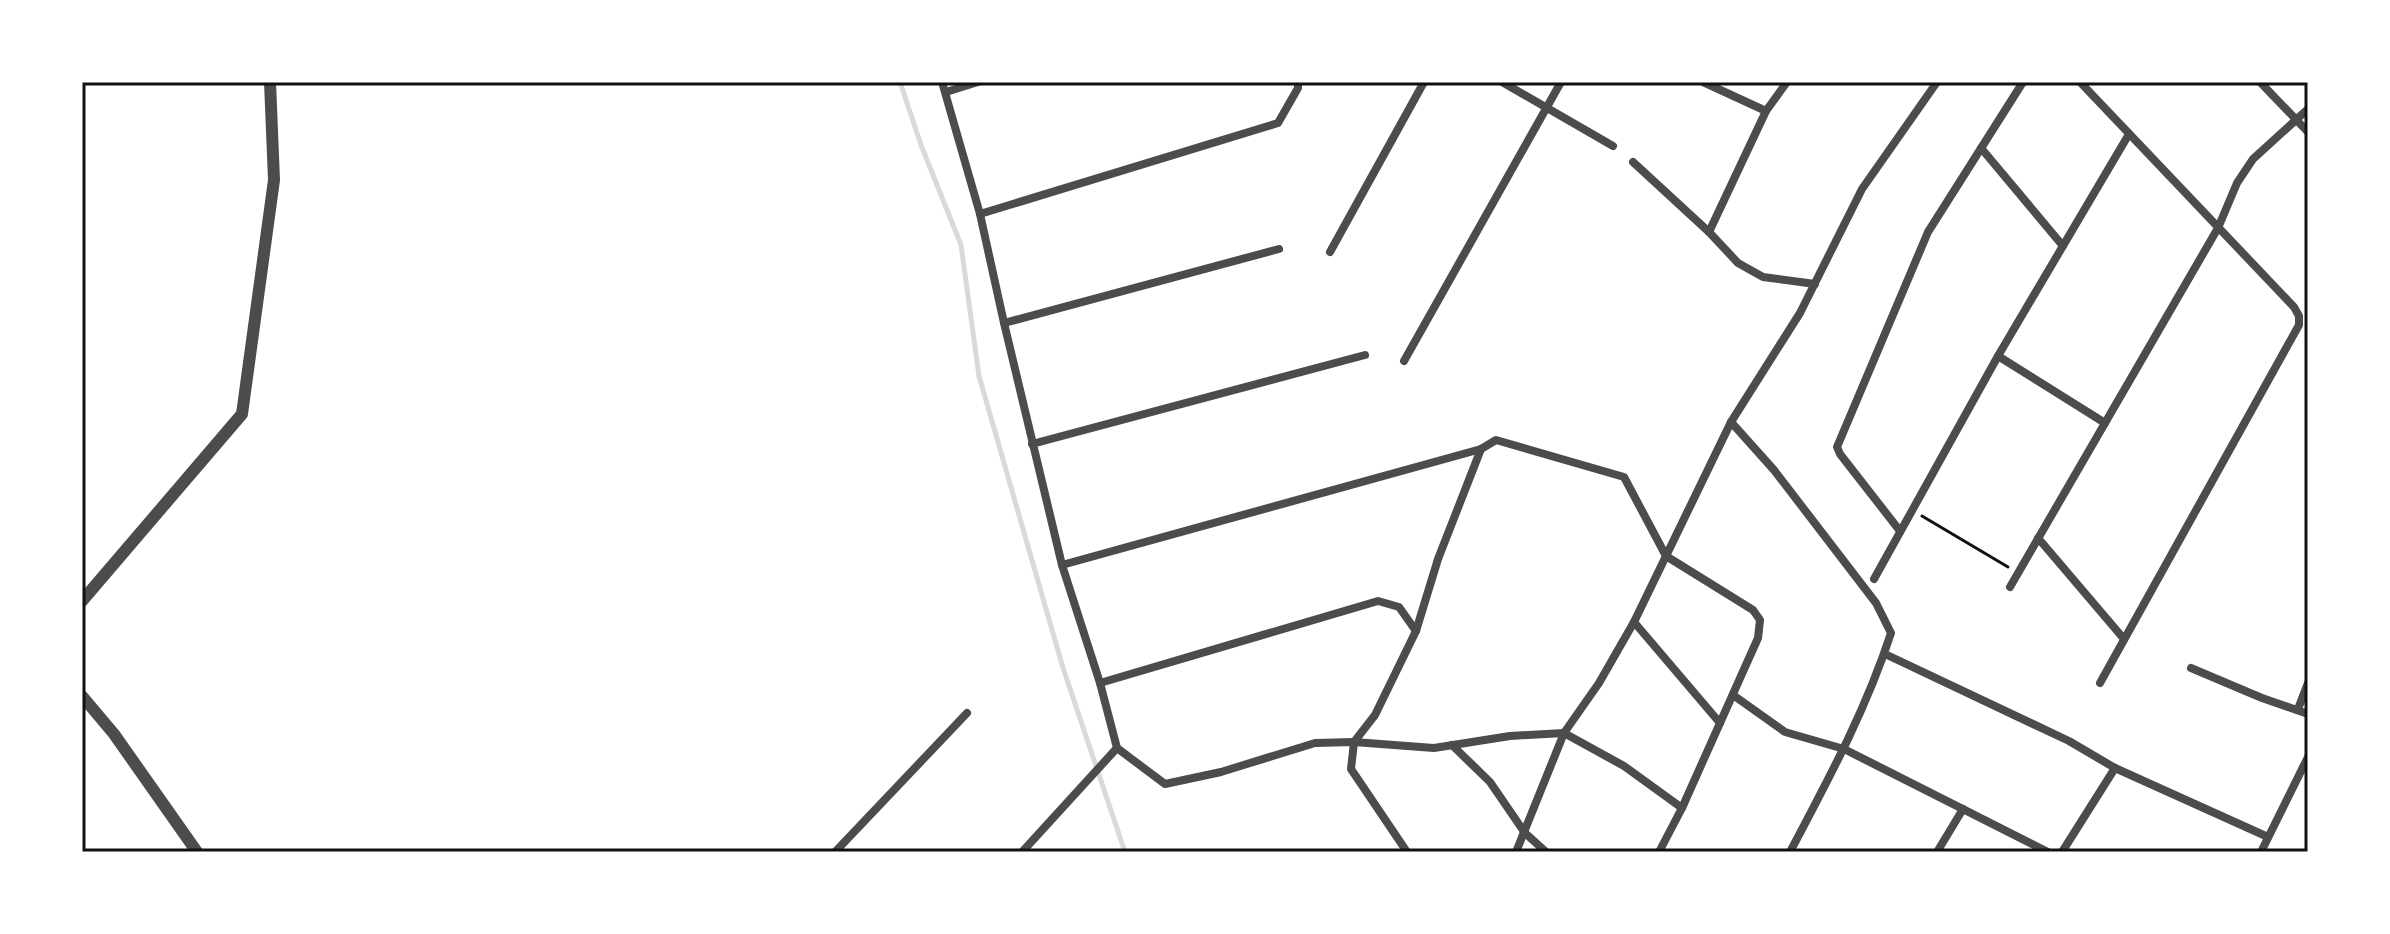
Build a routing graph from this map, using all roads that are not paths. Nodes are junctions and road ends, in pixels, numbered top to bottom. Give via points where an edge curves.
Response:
1 (270, 82) edge
2 (978, 82) edge
3 (1298, 82) edge
4 (1424, 82) edge
5 (1502, 82) edge
6 (1561, 82) edge
7 (1703, 82) edge
8 (1787, 82) edge
9 (1937, 82) edge
10 (2023, 82) edge
11 (2080, 82) edge
12 (2260, 82) edge
13 (944, 87) edge
14 (1547, 108) junction
15 (2308, 109) edge
16 (1766, 111) junction
17 (2295, 119) junction
18 (2308, 132) edge
19 (2129, 134) junction
20 (1613, 146) dead end
21 (1981, 148) junction
22 (1633, 162) dead end
23 (980, 214) junction
24 (2218, 228) junction
25 (1709, 232) junction
26 (2063, 246) junction
27 (1279, 249) dead end
28 (1330, 252) dead end
29 (1815, 284) junction
30 (1004, 323) junction
31 (1365, 355) dead end
32 (1998, 356) junction
33 (1404, 361) dead end
34 (1731, 422) junction
35 (2105, 423) junction
36 (1032, 444) junction
37 (1481, 449) junction
38 (1900, 531) junction
39 (2038, 538) junction
40 (1666, 556) junction
41 (1062, 565) junction
42 (1874, 579) dead end
43 (2010, 587) dead end
44 (82, 601) edge
45 (1634, 622) junction
46 (1416, 631) junction
47 (2124, 639) junction
48 (1885, 654) junction
49 (2191, 668) dead end
50 (1100, 683) junction
51 (2100, 683) dead end
52 (2308, 683) edge
53 (1733, 695) junction
54 (82, 696) edge
55 (2298, 709) junction
56 (967, 713) dead end
57 (2308, 714) edge
58 (1720, 723) junction
59 (1564, 733) junction
60 (1354, 742) junction
61 (1452, 745) junction
62 (1117, 748) junction
63 (1844, 749) junction
64 (2308, 757) edge
65 (2115, 768) junction
66 (1682, 808) junction
67 (1963, 809) junction
68 (1525, 833) junction
69 (2268, 837) junction
70 (197, 852) edge
71 (835, 852) edge
72 (1022, 852) edge
73 (1407, 852) edge
74 (1516, 852) edge
75 (1546, 852) edge
76 (1659, 852) edge
77 (1790, 852) edge
78 (1937, 852) edge
79 (2048, 852) edge
80 (2062, 852) edge
81 (2261, 852) edge

1 - 44 street via 274,180 242,414
2 - 13 street
3 - 23 street via 1278,123
4 - 28 street
5 - 14 street
6 - 14 street
7 - 16 street
8 - 16 street
9 - 29 street via 1862,189
10 - 21 street
11 - 19 street
12 - 17 street
13 - 23 street
14 - 20 street
14 - 33 street
15 - 17 street
16 - 25 street
17 - 18 street
17 - 24 street via 2253,159
19 - 24 street
19 - 26 street
21 - 26 street
21 - 38 street via 1928,232 1837,447
22 - 25 street
23 - 30 street
24 - 35 street
24 - 47 street via 2294,307 2299,325
25 - 29 street via 1738,263 1763,277
26 - 32 street
27 - 30 street
29 - 34 street
30 - 36 street
31 - 36 street
32 - 35 street
32 - 38 street
34 - 40 street
34 - 48 street via 1876,603 1891,633
35 - 39 street
36 - 41 street
37 - 40 street via 1496,440 1624,477
37 - 41 street
37 - 46 street
38 - 42 street
39 - 43 street
39 - 47 street
40 - 45 street
40 - 53 street via 1753,610 1760,620 1758,638
41 - 50 street
45 - 58 street
45 - 59 street
46 - 50 street via 1399,607 1378,601
46 - 60 street via 1375,715
47 - 51 street
48 - 63 street
48 - 65 street
49 - 55 street
50 - 62 street
52 - 55 street
53 - 58 street
53 - 63 street via 1785,732
54 - 70 street
55 - 57 street
56 - 71 street
58 - 66 street
59 - 61 street
59 - 66 street via 1624,766
59 - 68 street
60 - 61 street
60 - 62 street via 1315,743 1165,784
60 - 73 street via 1351,769
61 - 68 street via 1490,782
62 - 72 street
63 - 67 street
63 - 77 street
64 - 69 street
65 - 69 street
65 - 80 street
66 - 76 street
67 - 78 street
67 - 79 street
68 - 74 street
68 - 75 street
69 - 81 street

